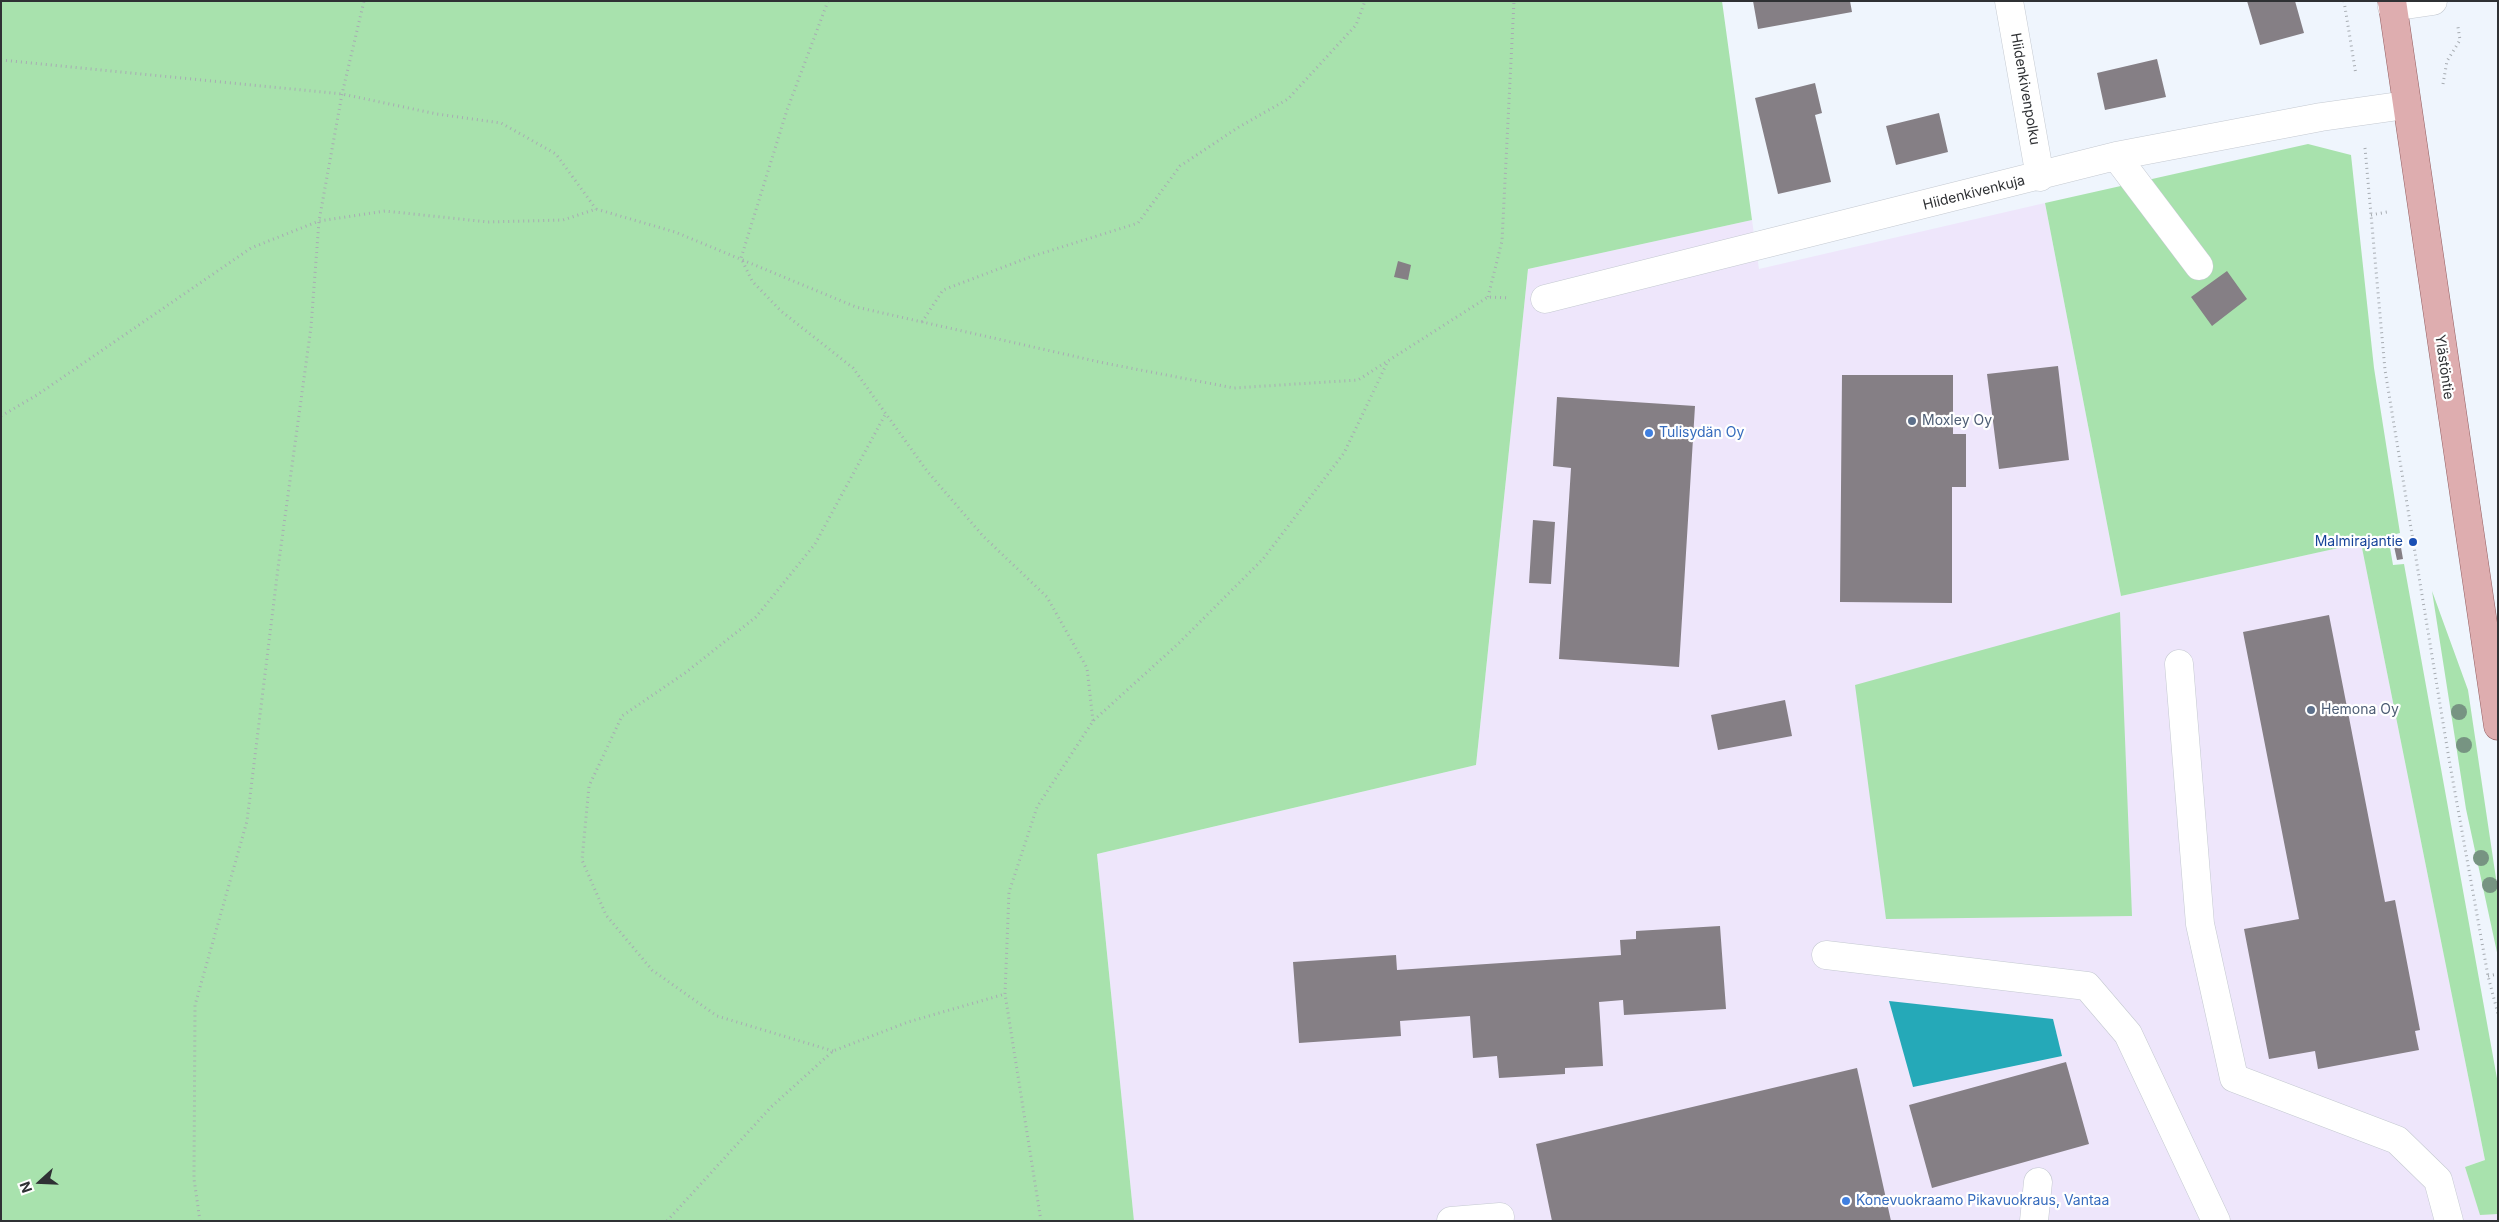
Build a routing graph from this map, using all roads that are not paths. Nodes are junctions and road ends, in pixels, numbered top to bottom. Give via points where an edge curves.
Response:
1 (2009, 1) edge
2 (2433, 1) edge
3 (2391, 3) edge
4 (2406, 105) junction
5 (2116, 156) junction
6 (2040, 177) junction
7 (2199, 266) dead end
8 (1545, 300) road end
9 (2179, 664) dead end
10 (2498, 726) edge
11 (1826, 955) dead end
12 (2038, 1182) dead end
13 (1500, 1218) dead end
14 (1450, 1221) edge
15 (2034, 1221) edge
16 (2216, 1221) edge
17 (2449, 1221) edge

1 - 6 street, Hiidenkivenpolku
2 - 3 street
3 - 4 main road, Ylästöntie
4 - 5 street, Hiidenkivenkuja
4 - 10 main road, Ylästöntie
5 - 6 street, Hiidenkivenkuja
5 - 7 street
6 - 8 street, Hiidenkivenkuja
9 - 17 street via 2200,924 2234,1078 2396,1140 2438,1180
11 - 16 street via 2088,986 2128,1034
12 - 15 street
13 - 14 street

